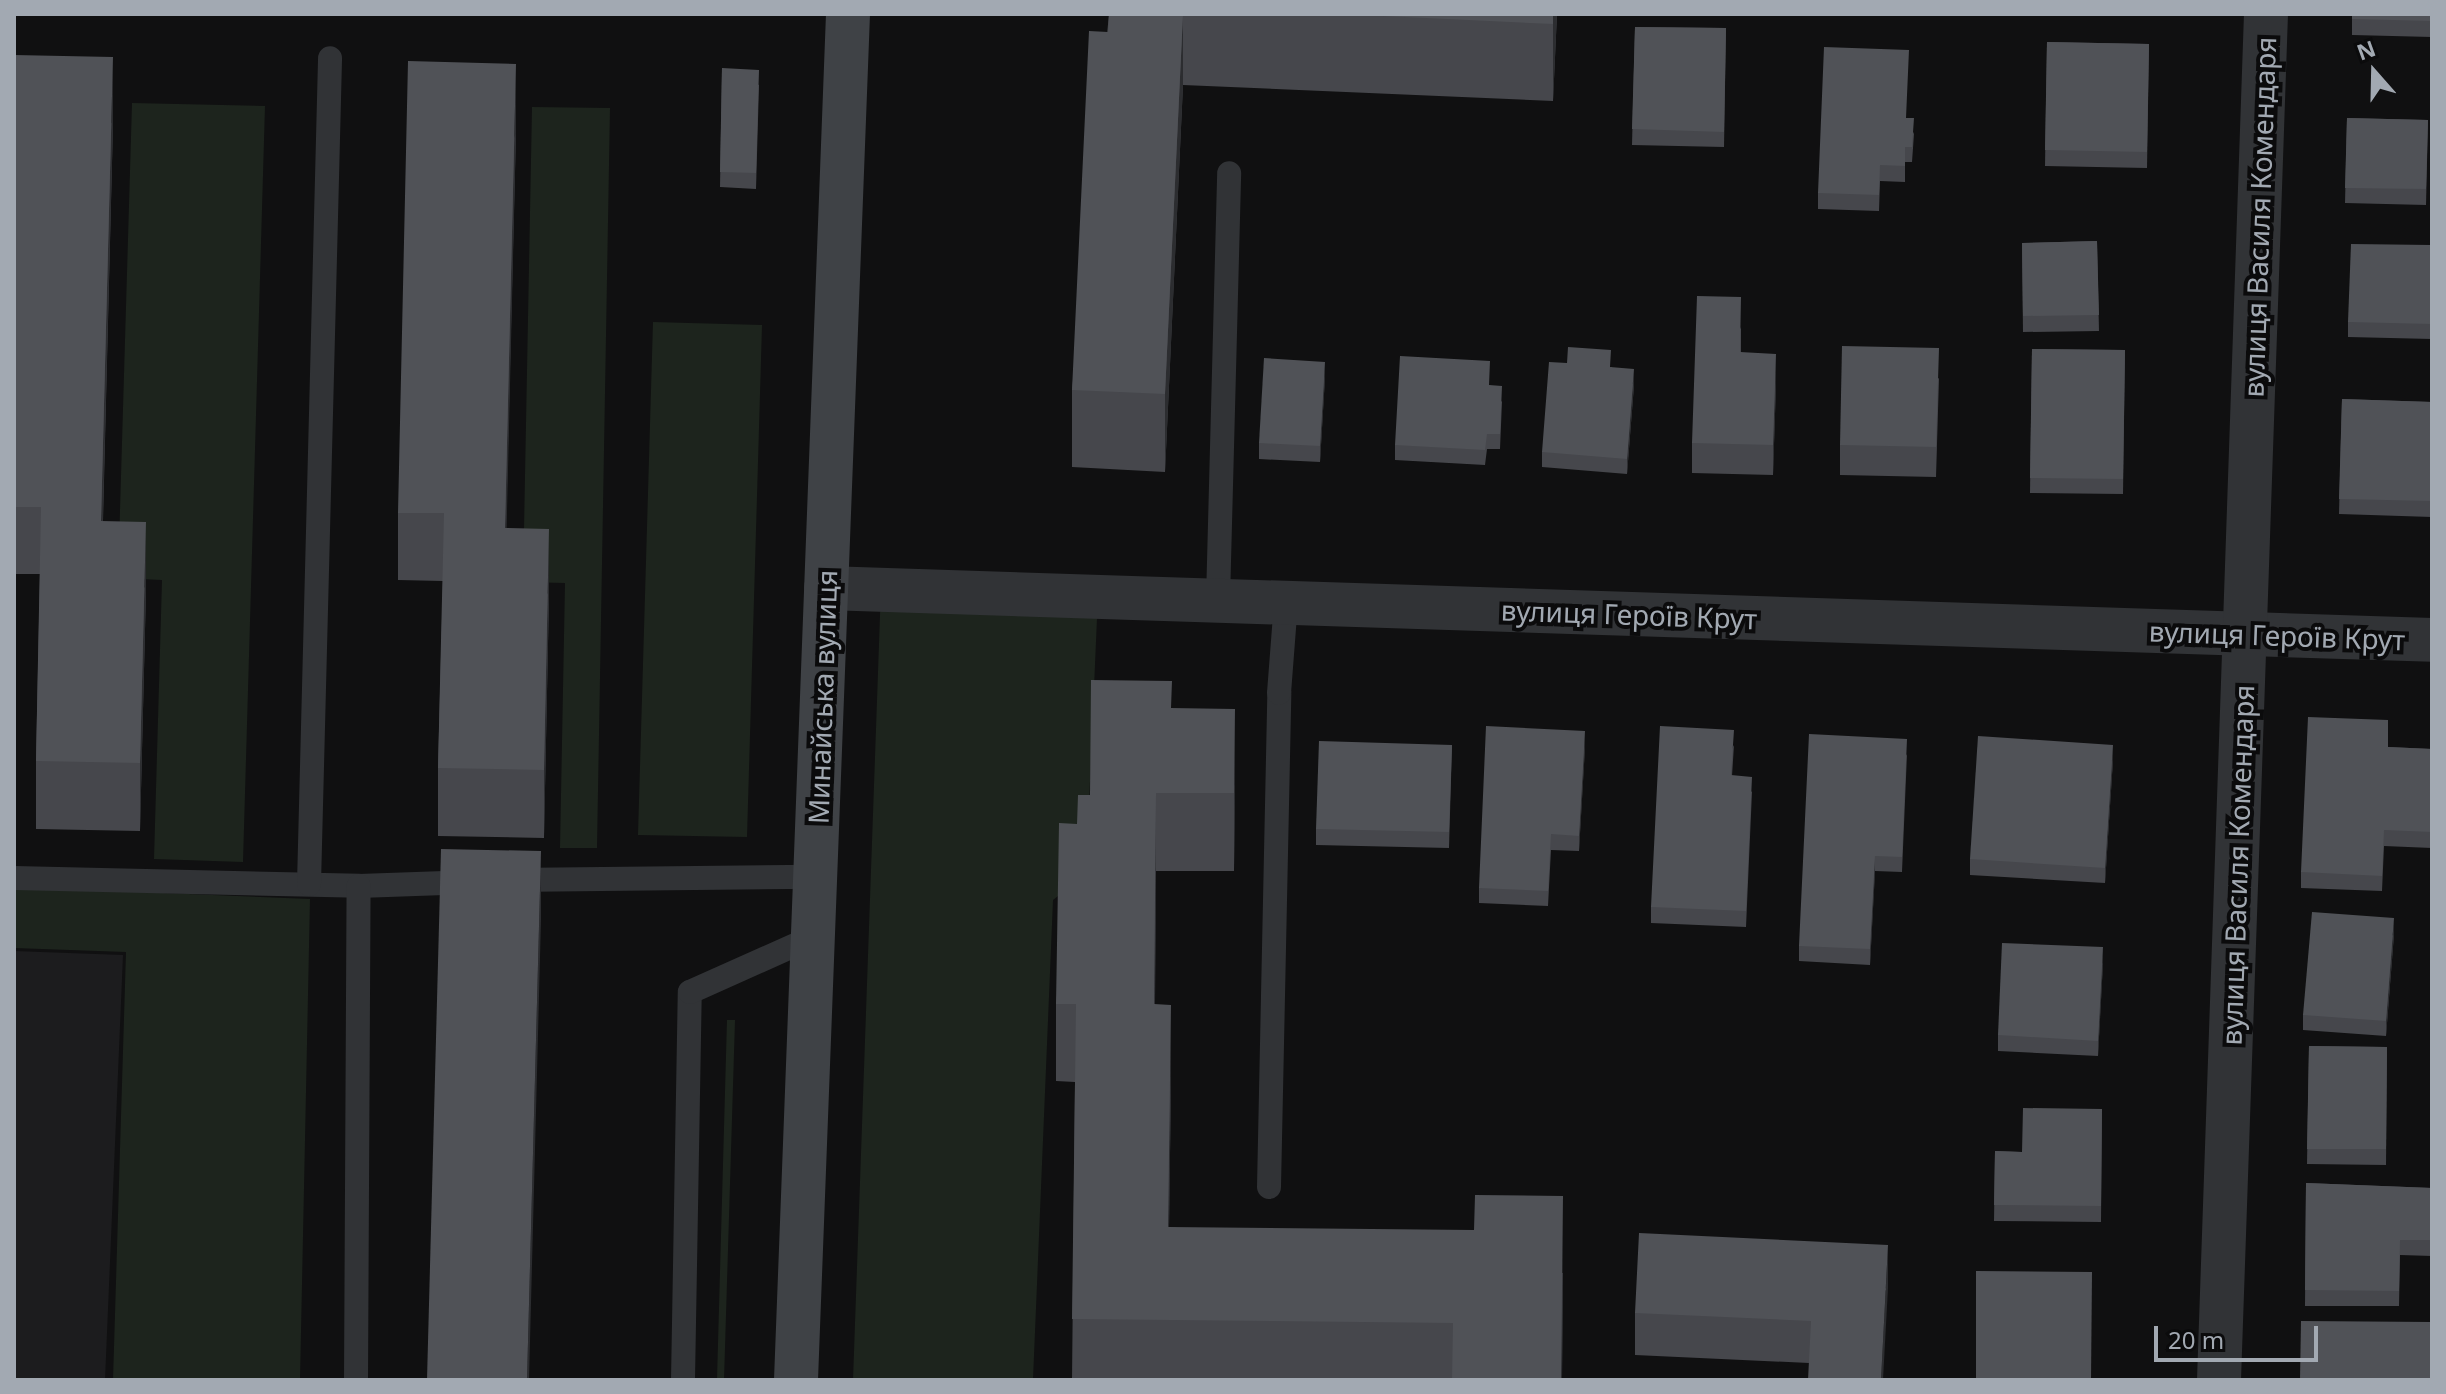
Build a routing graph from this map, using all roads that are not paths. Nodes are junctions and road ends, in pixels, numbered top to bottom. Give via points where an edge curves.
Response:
1 (848, 14) edge
2 (2266, 14) edge
3 (330, 58) dead end
4 (1229, 173) dead end
5 (826, 588) junction
6 (1218, 600) junction
7 (1286, 603) junction
8 (2245, 633) junction
9 (2432, 640) edge
10 (815, 877) junction
11 (14, 878) edge
12 (309, 884) junction
13 (359, 886) junction
14 (813, 937) junction
15 (1269, 1187) dead end
16 (356, 1380) edge
17 (683, 1380) edge
18 (796, 1380) edge
19 (2219, 1380) edge

1 - 5 main road, Минайська вулиця
2 - 8 street, вулиця Василя Комендаря
3 - 12 lane
4 - 6 lane
5 - 6 street, вулиця Героїв Крут
5 - 10 main road, Минайська вулиця
6 - 7 street, вулиця Героїв Крут
7 - 8 street, вулиця Героїв Крут
7 - 15 lane via 1279,693
8 - 9 street, вулиця Героїв Крут
8 - 19 street, вулиця Василя Комендаря
10 - 13 lane
10 - 14 main road, Минайська вулиця
11 - 12 lane
12 - 13 lane
13 - 16 lane
14 - 17 lane via 690,992
14 - 18 main road, Минайська вулиця

